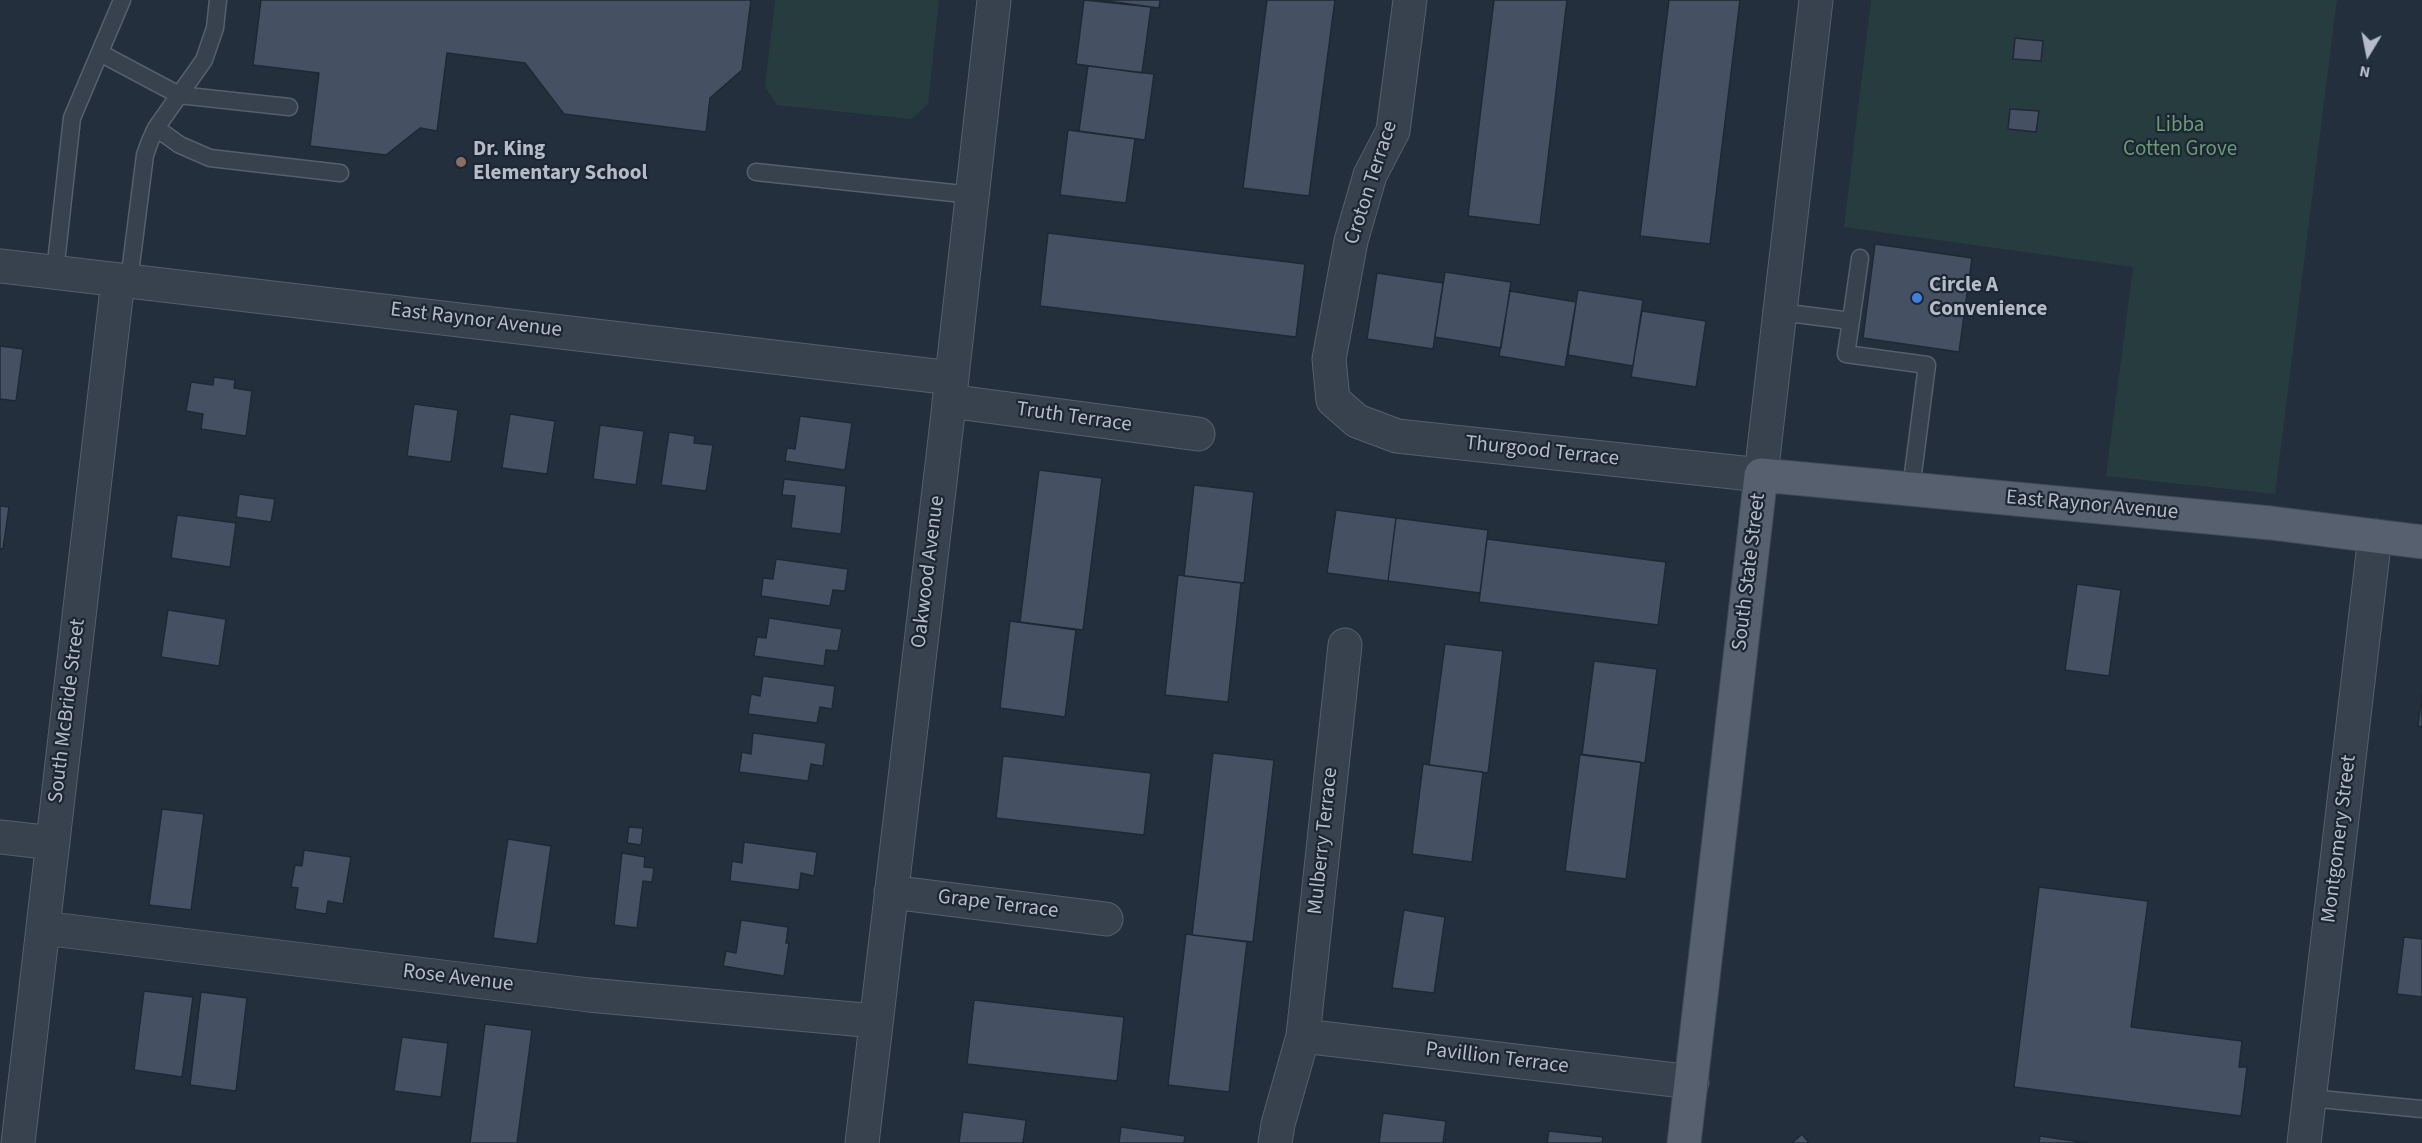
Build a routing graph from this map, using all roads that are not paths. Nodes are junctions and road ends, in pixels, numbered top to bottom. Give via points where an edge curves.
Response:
1 (122, 0) edge
2 (218, 0) edge
3 (994, 0) edge
4 (1410, 0) edge
5 (1816, 0) edge
6 (100, 53) junction
7 (179, 95) junction
8 (289, 107) dead end
9 (156, 128) junction
10 (756, 172) dead end
11 (340, 173) dead end
12 (972, 195) junction
13 (1860, 258) dead end
14 (0, 266) edge
15 (55, 272) junction
16 (124, 280) junction
17 (1780, 312) junction
18 (1851, 321) junction
19 (950, 389) junction
20 (1333, 400) joint
21 (1198, 434) dead end
22 (1761, 475) junction
23 (1911, 489) junction
24 (2375, 536) junction
25 (2422, 542) edge
26 (1345, 645) dead end
27 (0, 837) edge
28 (53, 843) junction
29 (891, 892) junction
30 (1106, 919) dead end
31 (43, 928) junction
32 (875, 1021) junction
33 (1303, 1036) junction
34 (1692, 1082) junction
35 (2310, 1098) junction
36 (2422, 1109) edge
37 (18, 1143) edge
38 (862, 1143) edge
39 (1275, 1143) edge
40 (1684, 1143) edge
41 (2304, 1143) edge

1 - 6 lane
2 - 7 lane via 208,52
3 - 12 street, Oakwood Avenue
4 - 20 street, Croton Terrace via 1393,131 1370,175 1349,252 1329,359
5 - 17 street, South State Street
6 - 7 lane
6 - 15 lane via 72,118
7 - 8 lane
7 - 9 lane
9 - 11 lane via 180,145 210,158
9 - 16 lane via 145,155
10 - 12 lane
12 - 19 street, Oakwood Avenue
13 - 18 lane
14 - 15 street, East Raynor Avenue
15 - 16 street, East Raynor Avenue
16 - 19 street, East Raynor Avenue
16 - 28 street, South McBride Street
17 - 18 lane
17 - 22 street, South State Street
18 - 23 lane via 1846,354 1927,365
19 - 21 street, Truth Terrace
19 - 29 street, Oakwood Avenue
20 - 22 street, Thurgood Terrace via 1357,421 1397,436
22 - 23 main road, East Raynor Avenue
22 - 34 main road, South State Street
23 - 24 main road, East Raynor Avenue
24 - 25 main road, East Raynor Avenue
24 - 35 street, Montgomery Street
26 - 33 street, Mulberry Terrace
27 - 28 street
28 - 31 street, South McBride Street
29 - 30 street, Grape Terrace
29 - 32 street, Oakwood Avenue
31 - 32 street, Rose Avenue via 589,995
31 - 37 street, South McBride Street
32 - 38 street, Oakwood Avenue
33 - 34 street, Pavillion Terrace
33 - 39 street, Mulberry Terrace
34 - 40 main road, South State Street
35 - 36 lane
35 - 41 street, Montgomery Street

